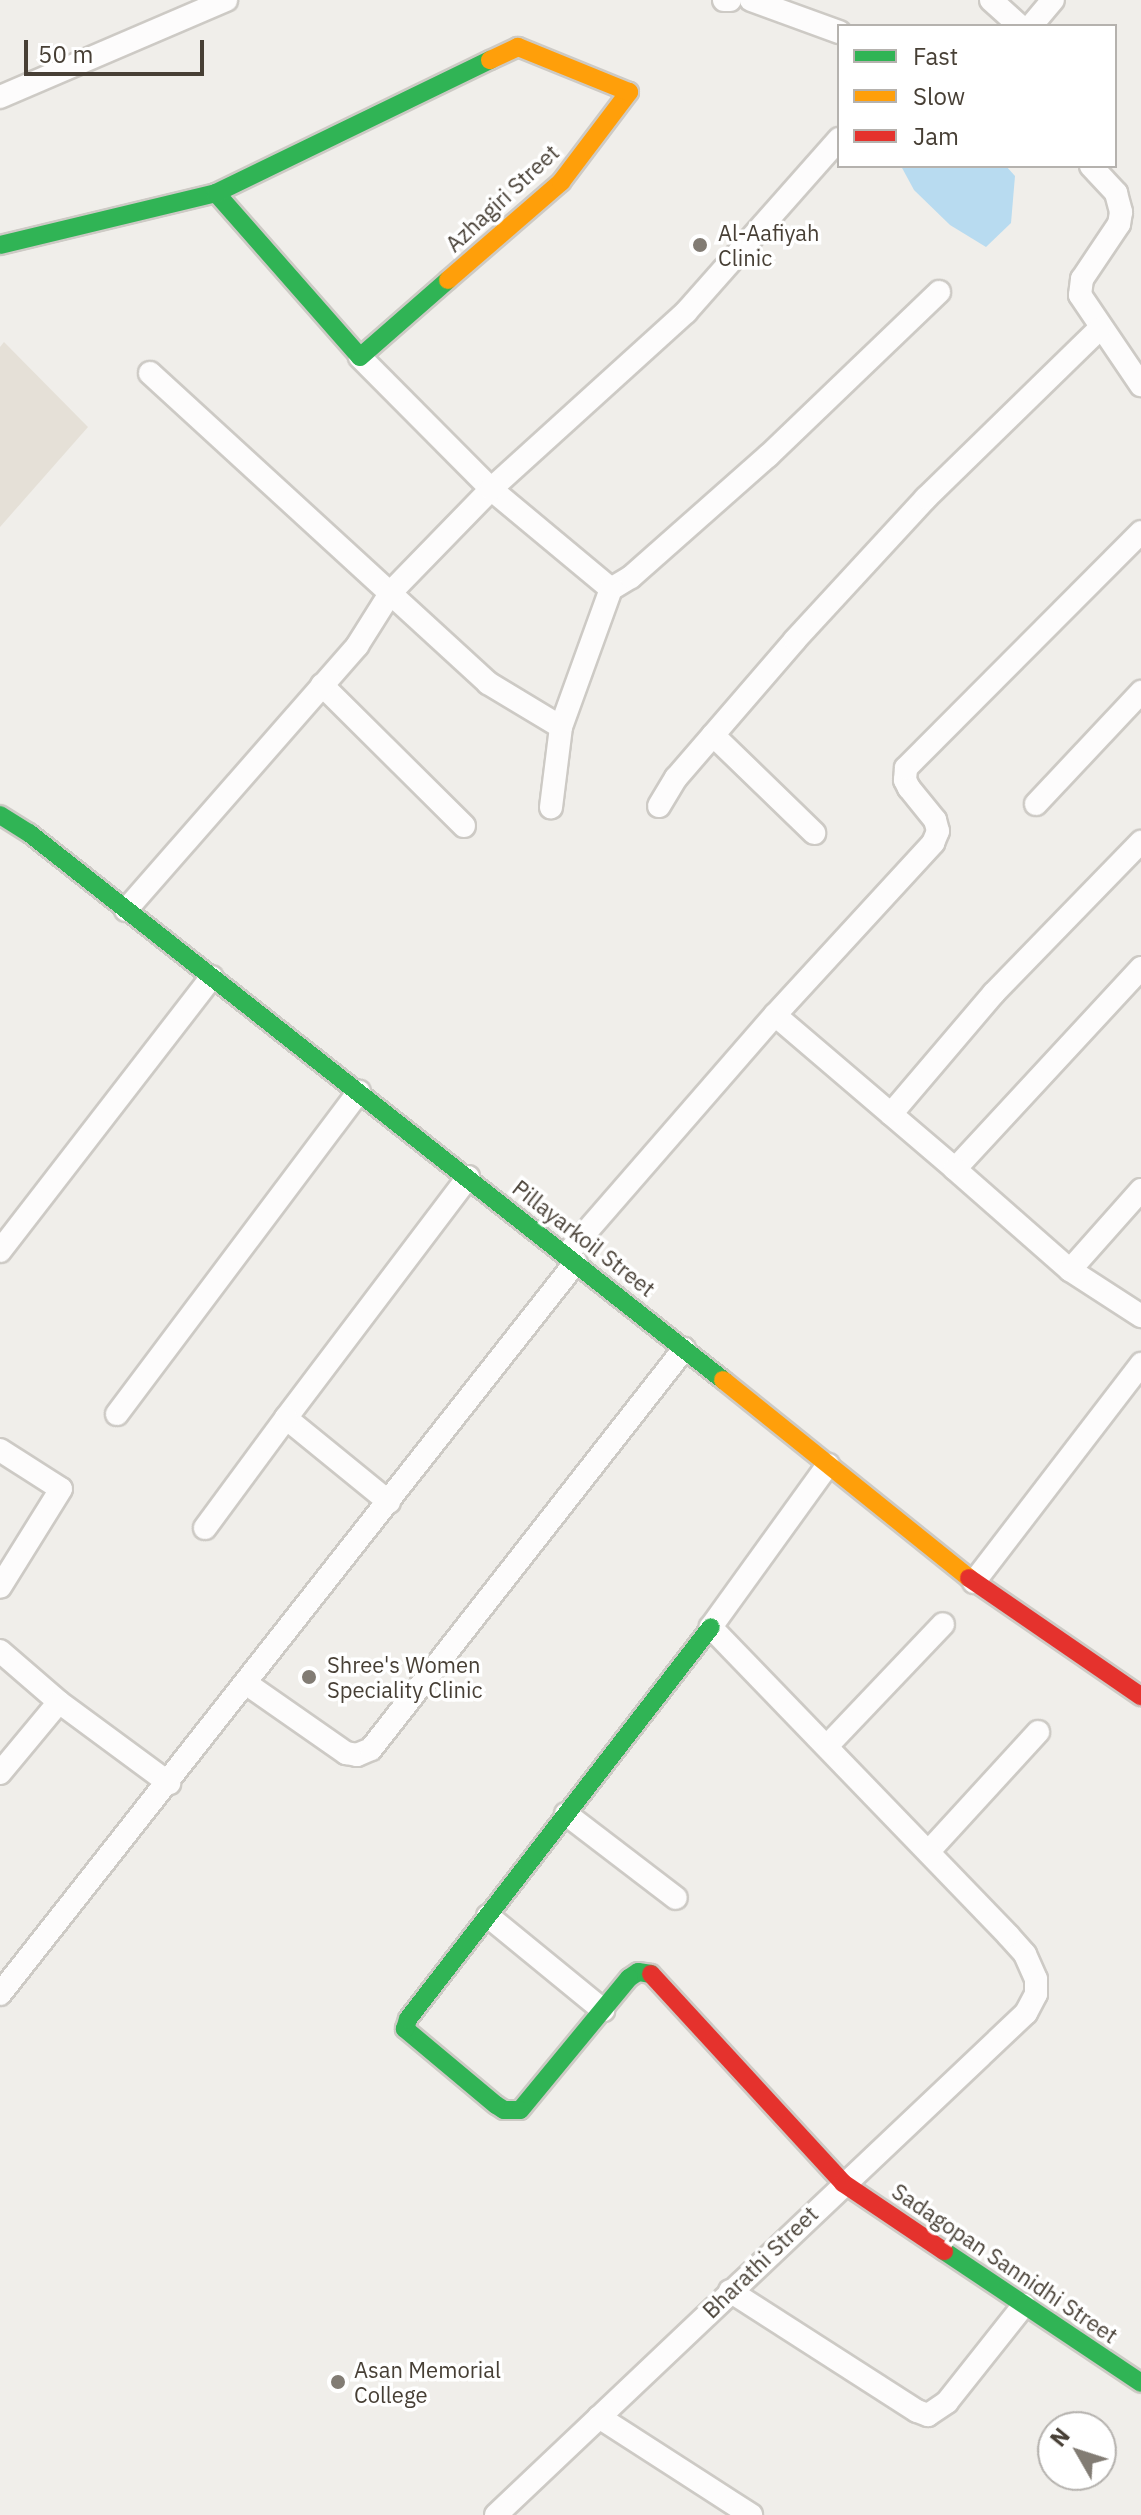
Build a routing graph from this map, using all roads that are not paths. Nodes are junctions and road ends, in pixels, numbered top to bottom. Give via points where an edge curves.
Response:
1 (226, 0) edge
2 (724, 0) edge
3 (730, 0) edge
4 (751, 0) edge
5 (991, 0) edge
6 (1053, 0) edge
7 (1018, 24) edge
8 (1033, 24) edge
9 (837, 31) edge
10 (0, 97) edge
11 (837, 141) edge
12 (1093, 168) edge
13 (216, 193) junction
14 (0, 245) edge
15 (939, 292) dead end
16 (1099, 329) junction
17 (360, 357) junction
18 (150, 373) dead end
19 (1141, 385) edge
20 (491, 489) junction
21 (1141, 532) edge
22 (611, 589) junction
23 (391, 592) junction
24 (322, 685) junction
25 (1141, 692) edge
26 (561, 727) junction
27 (713, 735) junction
28 (1036, 804) dead end
29 (659, 806) dead end
30 (551, 807) dead end
31 (0, 815) edge
32 (464, 826) dead end
33 (814, 833) dead end
34 (1141, 842) edge
35 (126, 910) junction
36 (1141, 968) edge
37 (212, 977) junction
38 (775, 1015) junction
39 (359, 1092) junction
40 (891, 1114) junction
41 (955, 1169) junction
42 (468, 1177) junction
43 (1141, 1190) edge
44 (0, 1251) edge
45 (572, 1258) junction
46 (1070, 1270) junction
47 (1141, 1316) edge
48 (684, 1349) junction
49 (1141, 1364) edge
50 (117, 1414) dead end
51 (286, 1418) junction
52 (0, 1450) edge
53 (828, 1465) junction
54 (389, 1502) junction
55 (205, 1528) dead end
56 (974, 1582) junction
57 (0, 1587) edge
58 (943, 1624) dead end
59 (711, 1627) junction
60 (0, 1651) edge
61 (247, 1684) junction
62 (1141, 1696) edge
63 (59, 1702) junction
64 (1038, 1732) dead end
65 (827, 1746) junction
66 (0, 1773) edge
67 (169, 1783) junction
68 (566, 1814) junction
69 (930, 1850) junction
70 (676, 1898) dead end
71 (488, 1916) junction
72 (0, 1994) edge
73 (603, 2010) junction
74 (843, 2183) junction
75 (730, 2291) junction
76 (1024, 2305) junction
77 (1141, 2383) edge
78 (599, 2417) junction
79 (496, 2515) edge
80 (751, 2515) edge

1 - 10 street
2 - 3 street
4 - 9 street
5 - 7 street
6 - 8 street
11 - 20 street via 686,312
12 - 16 street via 1116,193 1121,212 1119,224 1080,287 1082,302
13 - 14 street, Azhagiri Street
13 - 17 street
13 - 17 street, Azhagiri Street via 518,47 629,92 561,182
15 - 22 street via 768,456
16 - 19 street
16 - 27 street via 926,498
17 - 20 street
18 - 23 street
20 - 22 street
20 - 23 street
21 - 38 street via 906,768 909,788 935,820 933,843
22 - 26 street
23 - 24 street via 357,646
23 - 26 street via 488,683
24 - 32 street
24 - 35 street
25 - 28 street
26 - 30 street
27 - 29 street
27 - 33 street
31 - 35 street, Pillayarkoil Street
34 - 40 street via 994,993
35 - 37 street, Pillayarkoil Street
36 - 41 street
37 - 39 street, Pillayarkoil Street
37 - 44 street
38 - 40 street
38 - 45 street
39 - 42 street, Pillayarkoil Street
39 - 50 street
40 - 41 street
41 - 46 street
42 - 45 street, Pillayarkoil Street
42 - 51 street
43 - 46 street
45 - 48 street, Pillayarkoil Street
45 - 54 street
46 - 47 street
48 - 53 street, Pillayarkoil Street
48 - 61 street via 371,1749 346,1753
49 - 56 street
51 - 54 street
51 - 55 street
52 - 57 street via 61,1489
53 - 56 street, Pillayarkoil Street
53 - 59 street
54 - 61 street
56 - 62 street, Pillayarkoil Street
58 - 65 street
59 - 65 street
59 - 68 street
60 - 63 street
61 - 67 street
63 - 66 street
63 - 67 street
64 - 69 street
65 - 69 street
67 - 72 street
68 - 70 street
68 - 71 street
69 - 74 street, Bharathi Street via 1025,1954 1036,1994 1026,2013
71 - 73 street
71 - 73 street via 408,2019 405,2029 411,2036 496,2105 520,2110
73 - 74 street, Sadagopan Sannidhi Street via 629,1978 638,1972 655,1974
74 - 75 street, Bharathi Street
74 - 76 street, Sadagopan Sannidhi Street
75 - 76 street via 928,2415 947,2402
75 - 78 street, Bharathi Street
76 - 77 street, Sadagopan Sannidhi Street
78 - 79 street, Bharathi Street
78 - 80 street

